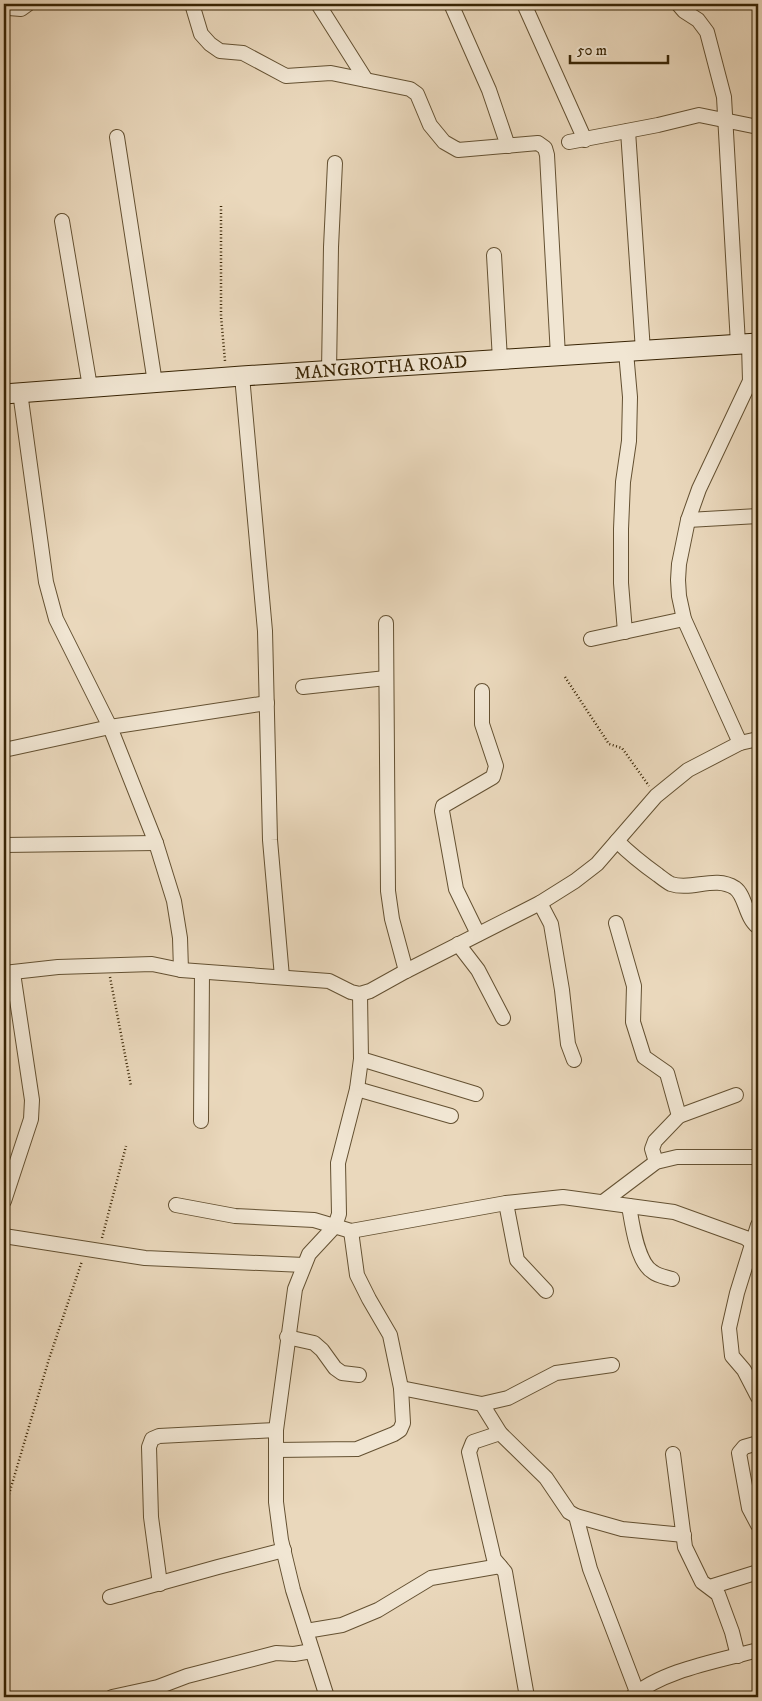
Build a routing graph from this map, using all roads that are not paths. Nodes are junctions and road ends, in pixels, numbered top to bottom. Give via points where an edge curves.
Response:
1 (28, 4) edge
2 (192, 4) edge
3 (318, 4) edge
4 (451, 4) edge
5 (524, 4) edge
6 (678, 4) edge
7 (4, 5) edge
8 (366, 80) junction
9 (725, 120) junction
10 (758, 127) edge
11 (628, 131) junction
12 (117, 137) dead end
13 (585, 140) junction
14 (569, 142) dead end
15 (508, 146) junction
16 (335, 163) dead end
17 (62, 222) dead end
18 (494, 255) dead end
19 (748, 344) edge
20 (634, 351) junction
21 (558, 356) junction
22 (500, 360) junction
23 (330, 371) junction
24 (234, 377) junction
25 (155, 383) junction
26 (90, 387) junction
27 (12, 393) edge
28 (758, 516) edge
29 (688, 520) junction
30 (684, 619) junction
31 (386, 623) dead end
32 (625, 632) junction
33 (591, 639) dead end
34 (386, 678) junction
35 (303, 687) dead end
36 (482, 691) dead end
37 (267, 703) junction
38 (110, 727) junction
39 (758, 739) edge
40 (740, 743) junction
41 (4, 750) edge
42 (617, 841) junction
43 (156, 843) junction
44 (4, 845) edge
45 (540, 903) junction
46 (616, 922) dead end
47 (758, 926) edge
48 (478, 934) junction
49 (458, 944) junction
50 (181, 970) junction
51 (406, 971) junction
52 (202, 972) junction
53 (9, 973) edge
54 (282, 977) junction
55 (360, 994) junction
56 (503, 1018) dead end
57 (361, 1059) junction
58 (574, 1060) dead end
59 (357, 1090) junction
60 (476, 1094) dead end
61 (736, 1095) dead end
62 (451, 1116) dead end
63 (679, 1116) junction
64 (201, 1121) dead end
65 (758, 1157) edge
66 (656, 1162) junction
67 (4, 1201) edge
68 (603, 1202) junction
69 (506, 1203) junction
70 (176, 1205) dead end
71 (628, 1206) junction
72 (758, 1224) edge
73 (335, 1226) junction
74 (351, 1232) junction
75 (4, 1236) edge
76 (755, 1246) edge
77 (304, 1265) junction
78 (672, 1279) dead end
79 (546, 1291) dead end
80 (287, 1337) junction
81 (612, 1365) dead end
82 (359, 1375) dead end
83 (401, 1388) junction
84 (758, 1397) edge
85 (482, 1404) junction
86 (276, 1430) junction
87 (500, 1433) junction
88 (758, 1443) edge
89 (276, 1450) junction
90 (673, 1454) dead end
91 (752, 1491) edge
92 (576, 1516) junction
93 (758, 1526) edge
94 (684, 1536) junction
95 (284, 1550) junction
96 (500, 1566) junction
97 (758, 1572) edge
98 (160, 1584) junction
99 (710, 1587) junction
100 (110, 1597) dead end
101 (306, 1631) junction
102 (758, 1650) edge
103 (312, 1651) junction
104 (738, 1656) junction
105 (634, 1695) edge
106 (112, 1697) edge
107 (327, 1697) edge
108 (526, 1697) edge

1 - 7 street via 22,9
2 - 8 street via 201,34 220,51 243,53 286,76 331,73
3 - 8 street
4 - 15 street via 489,90
5 - 13 street
6 - 9 street via 707,32 724,97
8 - 15 street via 410,89 417,94 430,125 444,142 458,150
9 - 10 street
9 - 11 street via 699,115
9 - 19 street
11 - 13 street
11 - 20 street
12 - 25 street
13 - 14 street
15 - 21 street via 538,143 545,148 547,155
16 - 23 street
17 - 26 street
18 - 22 street
19 - 20 main road, MANGROTHA ROAD
19 - 29 street via 750,381 707,470
20 - 21 main road, MANGROTHA ROAD
20 - 32 street via 621,529
21 - 22 main road, MANGROTHA ROAD
22 - 23 main road, MANGROTHA ROAD
23 - 24 main road, MANGROTHA ROAD
24 - 25 main road, MANGROTHA ROAD
24 - 37 street via 265,632
25 - 26 main road, MANGROTHA ROAD
26 - 27 main road, MANGROTHA ROAD
27 - 38 street via 46,582 56,619
28 - 29 street
29 - 30 street via 678,580
30 - 32 street
30 - 40 street
31 - 34 street
32 - 33 street
34 - 35 street
34 - 51 street via 388,891
36 - 48 street via 482,724 495,771 493,777 444,806 442,811 456,889
37 - 38 street
37 - 54 street via 270,840
38 - 41 street
38 - 43 street
39 - 40 street
40 - 42 street via 688,770 656,796
42 - 45 street via 597,864
42 - 47 street via 670,884 715,883 734,888
43 - 44 street
43 - 50 street via 174,901
45 - 48 street
45 - 58 street via 551,924 568,1044
46 - 63 street via 634,986 633,1022 644,1056 667,1072
48 - 49 street
49 - 51 street
49 - 56 street via 478,970
50 - 52 street
50 - 53 street via 152,964 58,967
51 - 55 street
52 - 54 street
52 - 64 street
53 - 67 street via 32,1100 31,1119
54 - 55 street via 329,981
55 - 57 street
57 - 59 street
57 - 60 street
59 - 62 street
59 - 73 street via 338,1162
61 - 63 street
63 - 66 street via 655,1141 652,1149
65 - 66 street via 677,1157
66 - 68 street
68 - 69 street via 563,1197
68 - 71 street
69 - 74 street
69 - 79 street via 517,1260
70 - 73 street via 235,1216 314,1220
71 - 76 street via 674,1212 746,1238
71 - 78 street via 645,1265 653,1272
72 - 76 street
73 - 74 street
73 - 77 street via 309,1254
74 - 83 street via 357,1274 390,1335
75 - 77 street via 170,1260
76 - 84 street via 737,1293 729,1328 732,1356 744,1370
77 - 80 street via 295,1289
80 - 82 street via 314,1343 342,1373
80 - 86 street
81 - 85 street via 556,1373 508,1398
83 - 85 street
83 - 89 street via 403,1423 394,1434 356,1449
85 - 87 street
86 - 89 street
86 - 98 street via 158,1436 152,1439 149,1447 151,1517
87 - 92 street via 546,1478 569,1512
87 - 96 street via 473,1442 469,1452 494,1559
88 - 91 street via 744,1447 739,1453
89 - 95 street via 276,1502
90 - 94 street
91 - 93 street via 749,1508
92 - 94 street via 622,1529
92 - 105 street via 590,1569
94 - 99 street via 685,1547 702,1582
95 - 98 street
95 - 101 street
96 - 101 street via 431,1578 378,1610 342,1625
96 - 108 street via 505,1572
97 - 99 street
98 - 100 street
99 - 104 street via 718,1594
101 - 103 street
102 - 104 street
103 - 106 street via 276,1653
103 - 107 street
104 - 105 street via 674,1673

